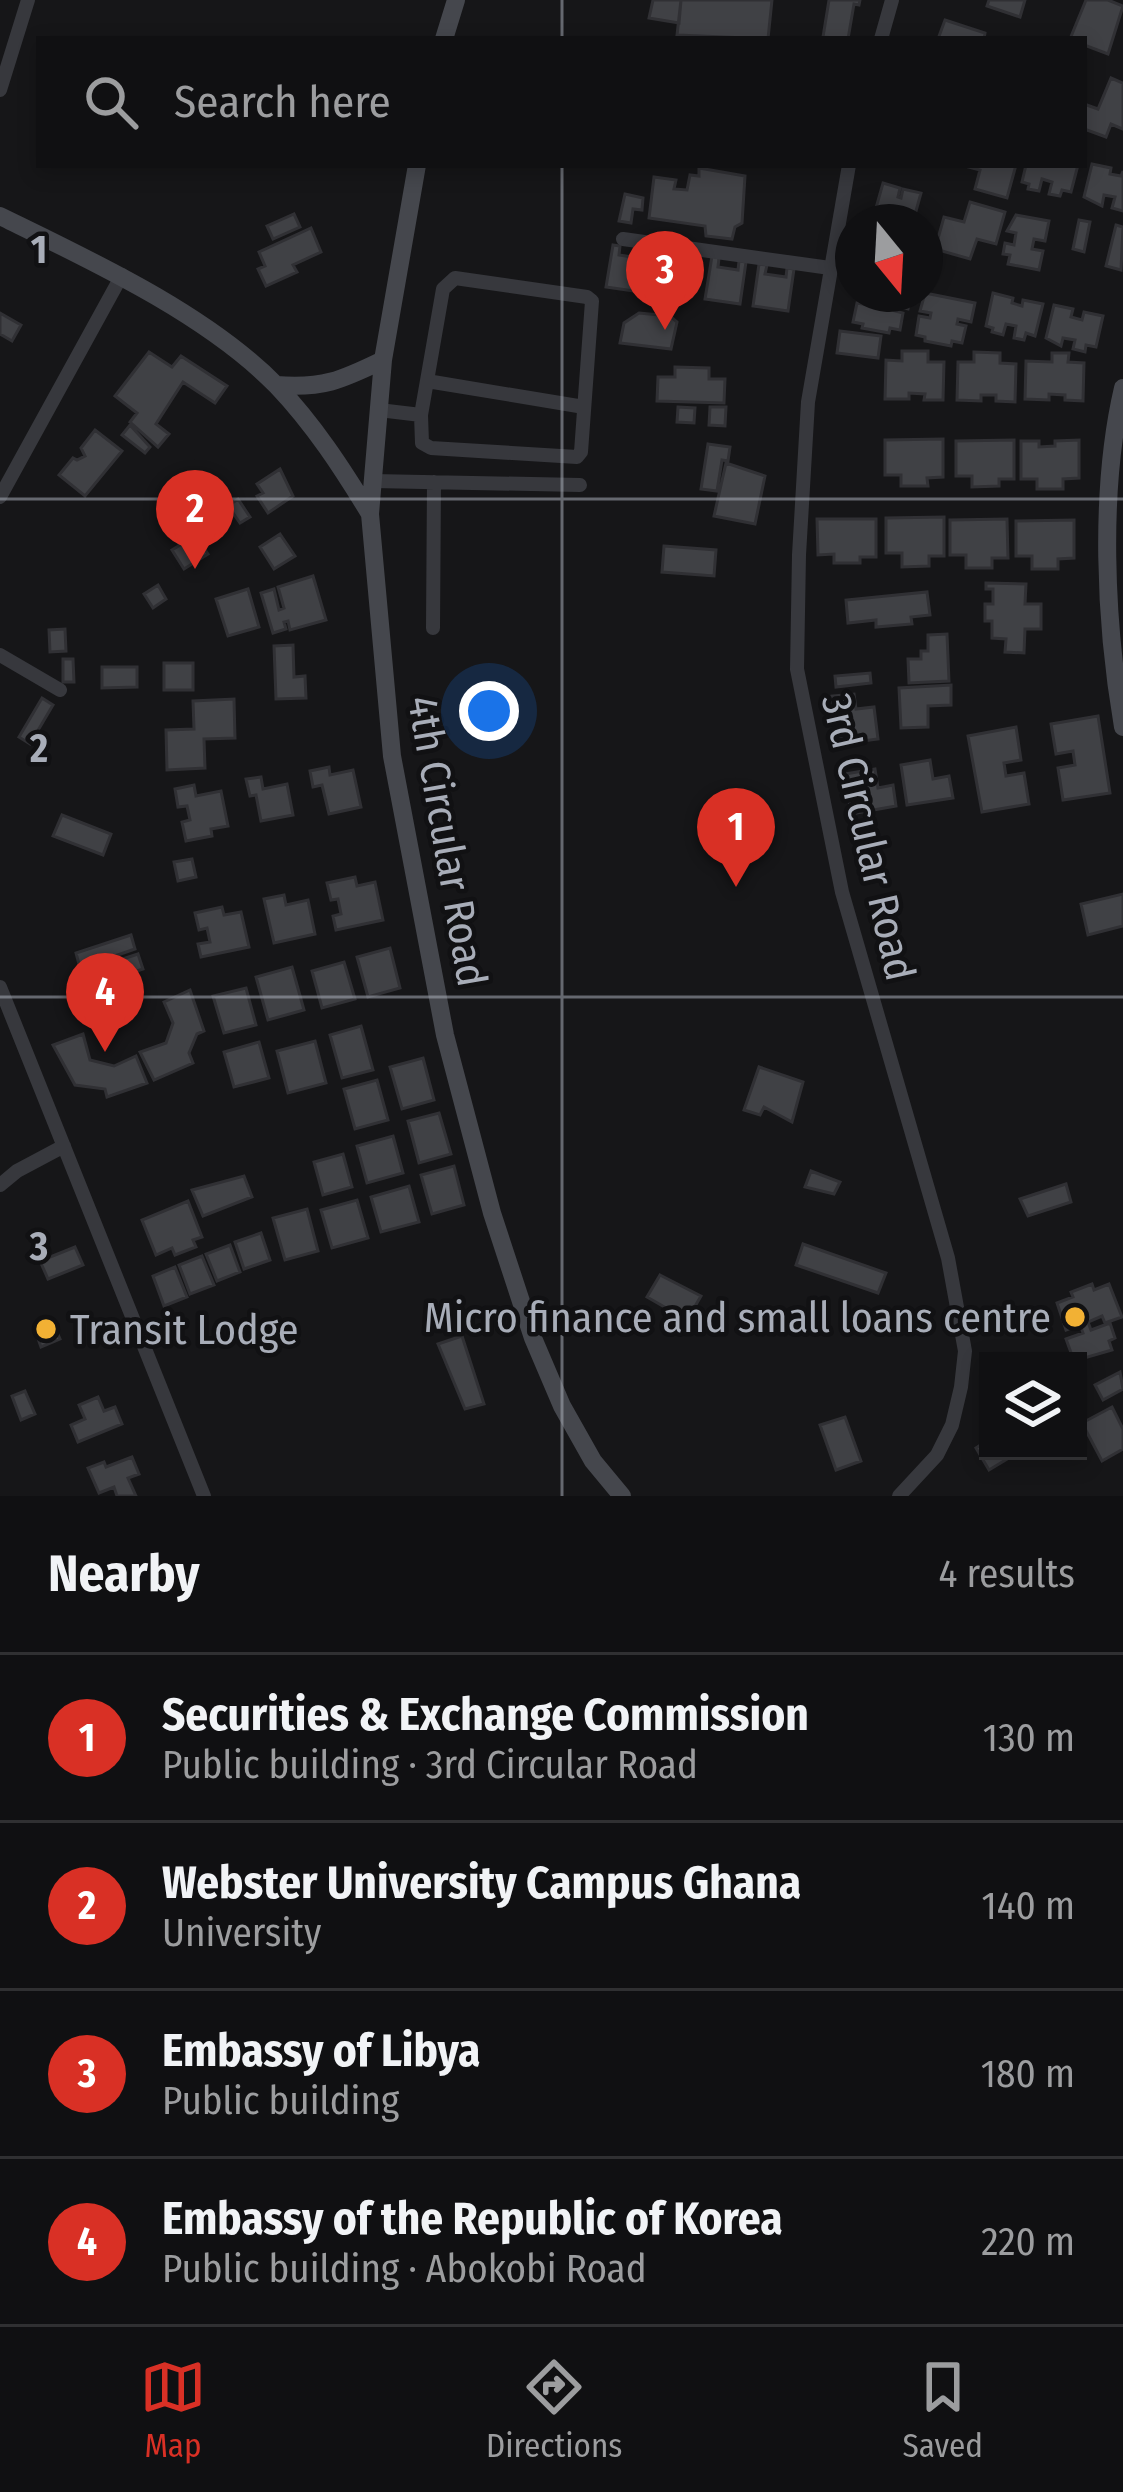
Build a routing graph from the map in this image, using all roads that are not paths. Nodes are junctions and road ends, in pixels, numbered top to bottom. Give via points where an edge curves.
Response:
1 (28, 0) edge
2 (456, 0) edge
3 (892, 0) edge
4 (445, 36) edge
5 (882, 36) edge
6 (0, 90) edge
7 (416, 168) edge
8 (848, 168) edge
9 (0, 216) edge
10 (623, 238) dead end
11 (830, 268) junction
12 (122, 275) junction
13 (383, 360) junction
14 (427, 382) junction
15 (276, 385) junction
16 (1123, 388) edge
17 (584, 407) junction
18 (379, 410) junction
19 (421, 415) junction
20 (373, 481) junction
21 (434, 482) junction
22 (580, 485) dead end
23 (0, 497) edge
24 (370, 514) junction
25 (433, 628) dead end
26 (0, 655) edge
27 (60, 690) dead end
28 (1123, 727) edge
29 (0, 987) edge
30 (64, 1146) junction
31 (0, 1186) edge
32 (204, 1496) edge
33 (622, 1496) edge
34 (899, 1496) edge

1 - 6 street
2 - 4 street
3 - 5 street
7 - 13 street, 4th Circular Road
8 - 11 street, 3rd Circular Road
9 - 12 street
10 - 11 street
11 - 34 street, 3rd Circular Road via 808,401 797,669 842,892 948,1258 964,1351 952,1425
12 - 15 street
12 - 23 street
13 - 15 street via 334,383
13 - 18 street, 4th Circular Road
14 - 17 street
14 - 17 street via 443,289 454,278 587,297 594,307
14 - 19 street
15 - 24 street via 328,445
16 - 28 street via 1109,496
17 - 19 street via 581,452 573,459 431,448 422,442
18 - 19 street
18 - 20 street, 4th Circular Road
20 - 21 street
20 - 24 street, 4th Circular Road
21 - 22 street
21 - 25 street
24 - 33 street, 4th Circular Road via 392,756 445,1035 533,1338 562,1406
26 - 27 street
29 - 30 street
30 - 31 street
30 - 32 street

